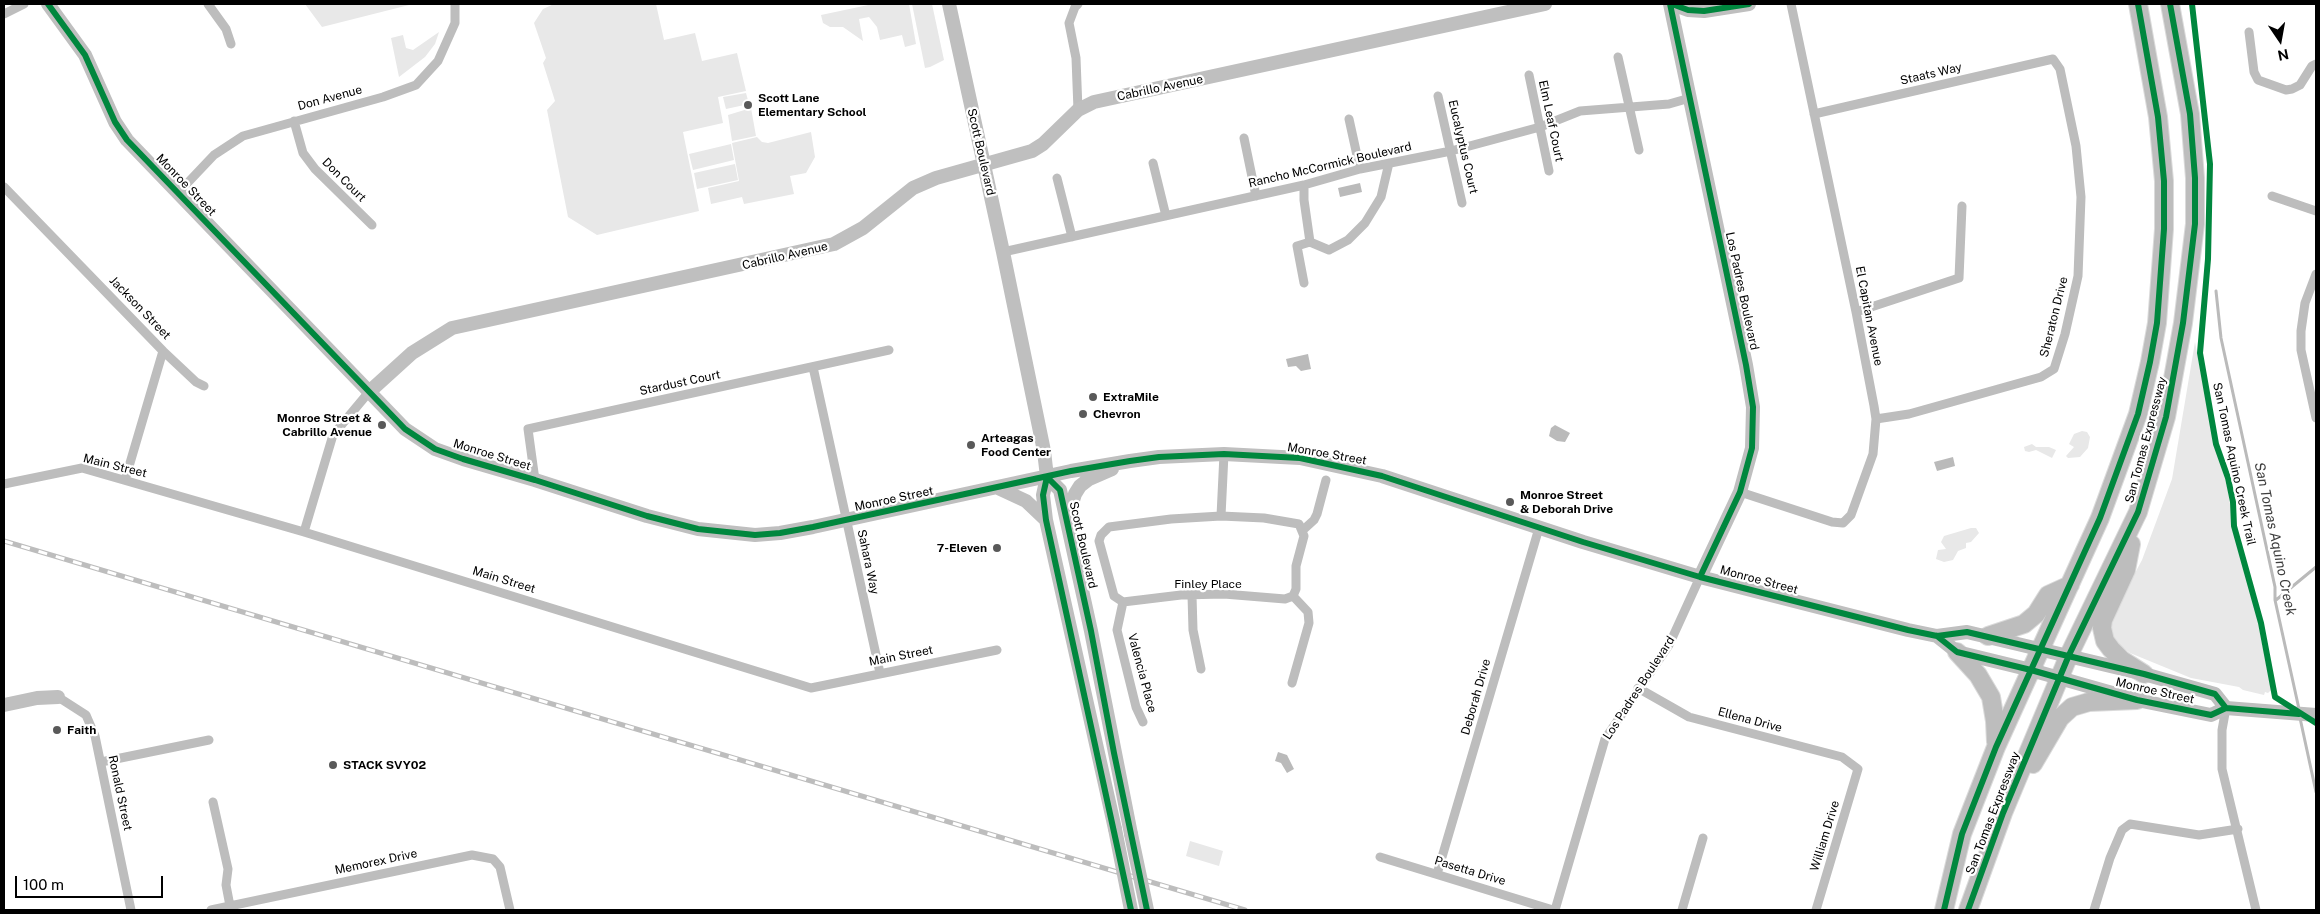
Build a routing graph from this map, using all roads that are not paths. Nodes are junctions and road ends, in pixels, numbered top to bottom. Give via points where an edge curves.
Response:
1 (24, 4) edge
2 (48, 4) edge
3 (208, 4) edge
4 (455, 4) edge
5 (949, 4) edge
6 (1078, 4) edge
7 (1545, 4) edge
8 (1671, 4) edge
9 (1748, 4) edge
10 (1791, 4) edge
11 (2126, 4) edge
12 (2138, 4) edge
13 (2170, 4) edge
14 (4, 14) edge
15 (2249, 32) dead end
16 (231, 44) dead end
17 (1618, 57) dead end
18 (2053, 59) joint
19 (2316, 64) edge
20 (1529, 75) dead end
21 (2153, 86) junction
22 (1438, 96) dead end
23 (1690, 98) junction
24 (1630, 107) junction
25 (1078, 110) junction
26 (1814, 114) junction
27 (1349, 119) dead end
28 (294, 121) junction
29 (1540, 127) junction
30 (1244, 138) dead end
31 (1639, 150) dead end
32 (1451, 151) junction
33 (1153, 163) dead end
34 (1389, 163) junction
35 (983, 165) junction
36 (1360, 168) junction
37 (1549, 171) dead end
38 (1058, 178) dead end
39 (1304, 185) junction
40 (4, 187) edge
41 (178, 193) junction
42 (1256, 196) junction
43 (2272, 196) dead end
44 (1462, 203) dead end
45 (1962, 206) dead end
46 (2316, 211) edge
47 (1166, 216) junction
48 (372, 225) dead end
49 (1072, 237) junction
50 (1310, 242) junction
51 (1004, 252) junction
52 (2316, 274) edge
53 (1304, 283) dead end
54 (1856, 312) junction
55 (888, 350) dead end
56 (163, 351) junction
57 (813, 367) junction
58 (2312, 385) edge
59 (204, 386) dead end
60 (369, 392) junction
61 (2316, 418) edge
62 (1876, 419) junction
63 (1224, 454) junction
64 (1130, 461) junction
65 (1047, 477) junction
66 (125, 480) junction
67 (535, 480) junction
68 (1326, 480) dead end
69 (4, 484) edge
70 (998, 488) junction
71 (1740, 492) junction
72 (2138, 512) junction
73 (1221, 516) junction
74 (847, 520) junction
75 (1046, 520) junction
76 (1539, 528) junction
77 (1303, 530) junction
78 (304, 532) junction
79 (1072, 545) junction
80 (1700, 577) junction
81 (2070, 585) junction
82 (1192, 595) junction
83 (1294, 596) junction
84 (1122, 602) junction
85 (1937, 636) junction
86 (1988, 636) junction
87 (2041, 649) junction
88 (997, 650) dead end
89 (1958, 652) junction
90 (2070, 655) junction
91 (1201, 669) dead end
92 (2031, 670) junction
93 (880, 673) junction
94 (2144, 674) junction
95 (2060, 678) junction
96 (1292, 683) dead end
97 (1638, 688) junction
98 (58, 697) joint
99 (2137, 700) junction
100 (4, 706) edge
101 (2226, 708) junction
102 (2316, 714) edge
103 (1142, 722) dead end
104 (209, 740) dead end
105 (1996, 747) junction
106 (101, 762) junction
107 (1858, 770) joint
108 (213, 802) dead end
109 (2003, 813) junction
110 (2238, 829) junction
111 (1703, 838) dead end
112 (1380, 857) dead end
113 (1437, 874) junction
114 (230, 906) junction
115 (132, 910) edge
116 (211, 910) edge
117 (510, 910) edge
118 (1131, 910) edge
119 (1147, 910) edge
120 (1554, 910) edge
121 (1682, 910) edge
122 (1816, 910) edge
123 (1944, 910) edge
124 (1968, 910) edge
125 (2094, 910) edge
126 (2256, 910) edge

1 - 14 street
2 - 41 main road, Monroe Street via 85,55 115,122 127,140
3 - 16 street via 226,30
4 - 28 street, Don Avenue via 455,23 438,61 416,85
5 - 35 main road, Scott Boulevard
6 - 25 street via 1069,23 1076,58
7 - 25 main road, Cabrillo Avenue via 1094,102
8 - 9 main road via 1704,11
8 - 23 main road, Los Padres Boulevard
10 - 26 street, El Capitan Avenue
11 - 21 highway
12 - 21 highway, San Tomas Expressway
13 - 72 highway, San Tomas Expressway via 2190,114 2195,224 2177,366 2166,417
15 - 19 street via 2258,80 2286,90 2292,89
17 - 24 street
18 - 26 street, Staats Way
18 - 62 street, Sheraton Drive via 2060,69 2076,146 2081,197 2078,276 2054,369 2041,376 1909,414
20 - 29 street, Elm Leaf Court
21 - 81 highway, San Tomas Expressway via 2164,181 2157,323 2136,422 2100,518
22 - 32 street, Eucalyptus Court
23 - 24 street, Rancho McCormick Boulevard via 1668,104
23 - 71 main road, Los Padres Boulevard via 1753,407 1752,448
24 - 29 street, Rancho McCormick Boulevard via 1580,111
24 - 31 street
25 - 35 main road, Cabrillo Avenue via 1043,144 1020,156
26 - 54 street, El Capitan Avenue
27 - 36 street
28 - 41 street, Don Avenue via 243,136 214,155
28 - 48 street, Don Court via 303,153 315,170
29 - 32 street, Rancho McCormick Boulevard
29 - 37 street, Elm Leaf Court
30 - 42 street
32 - 34 street, Rancho McCormick Boulevard
32 - 44 street, Eucalyptus Court
33 - 47 street
34 - 36 street, Rancho McCormick Boulevard
34 - 50 street via 1380,197 1365,224 1348,240 1330,250
35 - 51 main road, Scott Boulevard
35 - 60 main road, Cabrillo Avenue via 913,188 863,228 834,244 452,328 412,353
36 - 39 street, Rancho McCormick Boulevard
38 - 49 street
39 - 42 street, Rancho McCormick Boulevard
39 - 50 street
40 - 56 street, Jackson Street
41 - 60 main road, Monroe Street
42 - 47 street, Rancho McCormick Boulevard
43 - 46 street
45 - 54 street via 1959,278
47 - 49 street, Rancho McCormick Boulevard
49 - 51 street, Rancho McCormick Boulevard
50 - 53 street via 1297,246
51 - 65 main road, Scott Boulevard
52 - 58 street via 2305,303 2301,331 2301,350
54 - 62 street, El Capitan Avenue
55 - 57 street, Stardust Court
56 - 59 street
56 - 66 street, Jackson Street
57 - 67 street, Stardust Court via 528,429
57 - 74 street, Sahara Way
58 - 61 street
60 - 67 main road, Monroe Street via 405,429 435,449
60 - 78 street, Cabrillo Avenue via 333,435
62 - 71 street, El Capitan Avenue via 1873,454 1864,483 1851,515 1843,523
63 - 64 main road, Monroe Street
63 - 73 street
63 - 76 main road, Monroe Street via 1300,458 1382,476
64 - 65 main road, Monroe Street
64 - 79 main road via 1089,479 1077,491 1071,507
65 - 70 main road, Monroe Street
65 - 75 main road, Scott Boulevard via 1043,495
65 - 79 main road, Scott Boulevard via 1060,490
66 - 69 street, Main Street via 82,468
66 - 78 street, Main Street
67 - 74 main road, Monroe Street via 647,516 727,533 780,533
68 - 77 street via 1317,514
70 - 74 main road, Monroe Street
70 - 75 main road via 1026,501
71 - 80 main road, Los Padres Boulevard
72 - 90 highway, San Tomas Expressway
72 - 94 highway via 2126,570 2102,628 2111,649
73 - 77 street via 1264,518 1299,524
73 - 84 street via 1171,518 1109,527 1099,542 1114,596
74 - 93 street, Sahara Way
75 - 118 main road, Scott Boulevard, bridge
76 - 80 main road, Monroe Street
76 - 113 street, Deborah Drive
77 - 83 street
78 - 93 street, Main Street via 811,688
79 - 119 main road, Scott Boulevard, bridge
80 - 85 main road, Monroe Street
80 - 97 street, Los Padres Boulevard via 1669,644
81 - 86 highway via 2048,595 2036,614 2024,624
81 - 87 highway, San Tomas Expressway
82 - 83 street, Finley Place via 1285,599
82 - 84 street, Finley Place
82 - 91 street via 1193,630
83 - 96 street via 1308,612 1309,624
84 - 103 street, Valencia Place via 1117,630
85 - 86 main road, Monroe Street via 1967,632
85 - 89 main road, Monroe Street
86 - 87 main road, Monroe Street
87 - 90 main road, Monroe Street
87 - 92 highway, San Tomas Expressway
88 - 93 street, Main Street
89 - 92 main road, Monroe Street
89 - 105 highway via 1978,674 1991,697
90 - 94 main road, Monroe Street
90 - 95 highway, San Tomas Expressway
92 - 95 main road, Monroe Street
92 - 105 highway, San Tomas Expressway
94 - 101 main road, Monroe Street via 2215,694
95 - 99 main road, Monroe Street
95 - 109 highway, San Tomas Expressway
97 - 107 street, Ellena Drive via 1688,717 1842,757
97 - 120 street, Los Padres Boulevard via 1605,740
98 - 100 main road
98 - 106 street, Ronald Street via 86,715
99 - 101 main road, Monroe Street via 2211,715
99 - 109 highway via 2089,702 2066,711
101 - 102 main road, Monroe Street
101 - 110 street via 2221,760
104 - 106 street
105 - 123 highway, San Tomas Expressway via 1962,834
106 - 115 street, Ronald Street
107 - 122 street, William Drive
108 - 114 street via 228,869 226,885
109 - 124 highway, San Tomas Expressway
110 - 125 street via 2199,835 2130,824 2122,830 2110,858
110 - 126 street
111 - 121 street
112 - 113 street, Pasetta Drive
113 - 120 street, Pasetta Drive
114 - 116 street, Memorex Drive
114 - 117 street, Memorex Drive via 472,855 493,859 500,867

